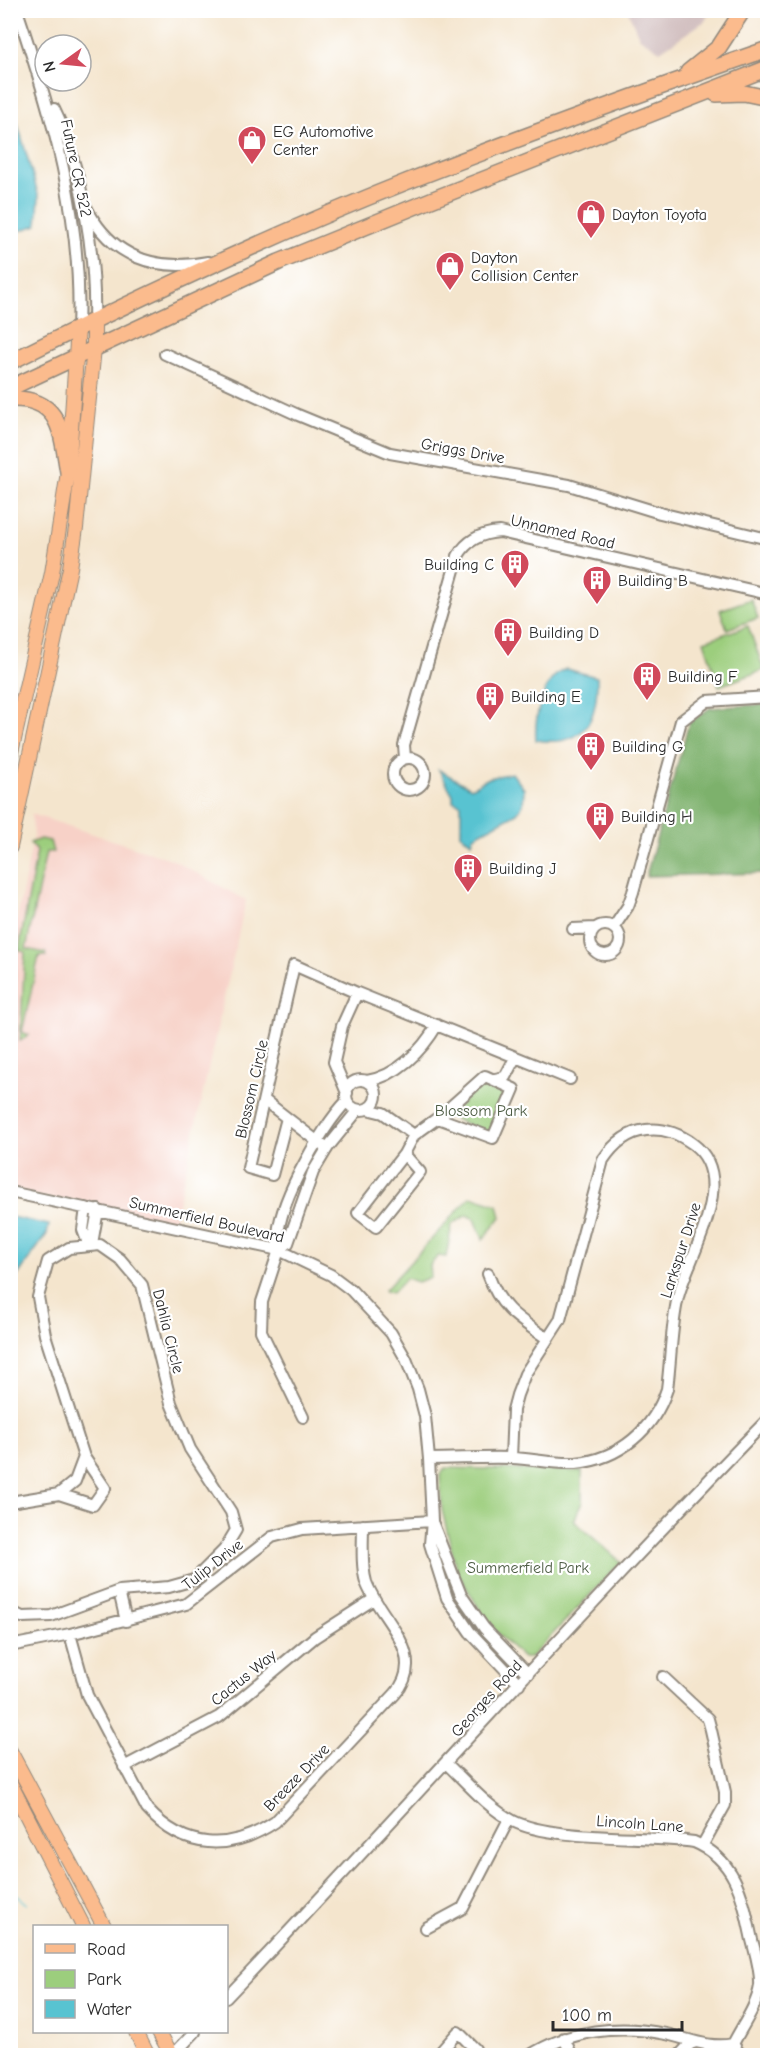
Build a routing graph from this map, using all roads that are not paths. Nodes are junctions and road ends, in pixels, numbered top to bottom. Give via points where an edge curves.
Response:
1 (17, 10) edge
2 (743, 10) edge
3 (768, 49) edge
4 (33, 58) edge
5 (768, 68) edge
6 (653, 89) junction
7 (44, 93) edge
8 (46, 93) edge
9 (704, 94) junction
10 (768, 98) edge
11 (81, 195) junction
12 (232, 257) junction
13 (94, 320) junction
14 (78, 328) junction
15 (94, 348) junction
16 (165, 354) dead end
17 (77, 355) junction
18 (10, 362) edge
19 (10, 388) edge
20 (10, 399) edge
21 (68, 472) junction
22 (768, 538) edge
23 (768, 594) edge
24 (768, 697) edge
25 (10, 757) edge
26 (405, 758) dead end
27 (10, 847) edge
28 (614, 927) junction
29 (595, 928) junction
30 (573, 929) dead end
31 (357, 993) junction
32 (437, 1025) junction
33 (515, 1058) junction
34 (340, 1076) junction
35 (384, 1079) junction
36 (495, 1079) junction
37 (570, 1079) dead end
38 (367, 1081) junction
39 (355, 1082) junction
40 (376, 1096) junction
41 (347, 1097) junction
42 (264, 1100) junction
43 (362, 1109) junction
44 (383, 1113) junction
45 (439, 1117) junction
46 (287, 1118) junction
47 (414, 1135) junction
48 (317, 1142) junction
49 (327, 1149) junction
50 (404, 1154) junction
51 (10, 1192) edge
52 (86, 1208) junction
53 (98, 1210) junction
54 (88, 1246) junction
55 (279, 1250) junction
56 (488, 1274) dead end
57 (548, 1339) junction
58 (303, 1417) dead end
59 (768, 1419) edge
60 (84, 1457) junction
61 (511, 1458) junction
62 (429, 1459) junction
63 (59, 1494) junction
64 (10, 1502) edge
65 (432, 1521) junction
66 (363, 1525) junction
67 (119, 1591) junction
68 (374, 1599) junction
69 (10, 1611) edge
70 (126, 1621) junction
71 (70, 1634) junction
72 (10, 1646) edge
73 (528, 1674) junction
74 (663, 1677) dead end
75 (519, 1684) junction
76 (10, 1751) edge
77 (447, 1764) junction
78 (124, 1767) junction
79 (10, 1783) edge
80 (509, 1819) junction
81 (702, 1846) junction
82 (82, 1925) edge
83 (103, 1925) edge
84 (426, 1928) dead end
85 (228, 1996) edge
86 (137, 2033) edge
87 (160, 2033) edge
88 (193, 2033) edge
89 (564, 2038) junction
90 (696, 2042) junction
91 (733, 2044) junction
92 (148, 2055) edge
93 (172, 2055) edge
94 (437, 2055) edge
95 (470, 2055) edge
96 (529, 2055) edge
97 (572, 2055) edge
98 (679, 2055) edge
99 (741, 2055) edge

1 - 4 street
2 - 6 highway via 719,47 694,68
3 - 6 highway
5 - 9 highway
6 - 12 highway via 406,182
7 - 14 street, Future CR 522 via 72,211 79,283
8 - 11 street, Future CR 522 via 63,127
9 - 10 highway via 744,93
9 - 15 highway via 290,258
11 - 12 street via 91,216 114,244 138,258 184,267
11 - 13 street, Future CR 522 via 91,255
12 - 13 highway
13 - 14 highway
13 - 15 main road
14 - 17 main road
14 - 18 highway
15 - 17 highway
15 - 27 main road via 70,568
16 - 22 street, Griggs Drive via 390,453 568,485 660,513
17 - 19 highway
17 - 21 main road
20 - 21 highway via 35,400 48,408 62,438
21 - 25 main road via 52,573
23 - 26 street, Unnamed Road via 500,532 487,533 468,544 458,556 404,745
24 - 28 street via 706,701 681,721 633,892
28 - 29 street
28 - 29 street via 620,936 619,946 607,955 591,948
29 - 30 street
31 - 32 street, Blossom Circle
31 - 34 street via 342,1026 334,1062
31 - 42 street, Blossom Circle via 294,965
32 - 33 street, Blossom Circle
32 - 35 street via 424,1047
33 - 36 street via 505,1077
33 - 37 street, Blossom Circle
34 - 39 street
34 - 41 street
35 - 38 street
35 - 40 street
36 - 45 street via 485,1076
36 - 45 street via 514,1089 493,1138
38 - 39 street
38 - 40 street
39 - 41 street
40 - 43 street via 373,1105
40 - 44 street
41 - 43 street
41 - 48 street
42 - 46 street
42 - 46 street, Blossom Circle via 248,1168 272,1175
43 - 44 street
43 - 49 street
44 - 47 street
45 - 47 street
46 - 48 street
47 - 50 street
48 - 49 street
48 - 55 street via 290,1191 276,1239
49 - 55 street via 313,1172 288,1244
50 - 50 street via 358,1213 376,1227 420,1172
51 - 52 street, Summerfield Boulevard
52 - 53 street, Summerfield Boulevard
52 - 54 street via 83,1230
53 - 54 street
53 - 55 street, Summerfield Boulevard
54 - 60 street via 69,1248 48,1261 38,1297 45,1335
54 - 67 street, Dahlia Circle via 100,1245 120,1259 142,1285 171,1403 190,1449 231,1512 236,1530 224,1550 194,1580 169,1587
55 - 58 street via 262,1302 261,1331
55 - 62 street, Summerfield Boulevard via 344,1285 390,1333 418,1389
56 - 57 street via 509,1312
57 - 61 street, Larkspur Drive via 525,1374 517,1395
57 - 61 street, Larkspur Drive via 560,1320 595,1181 609,1151 638,1131 663,1129 685,1138 710,1166 714,1193 678,1297 667,1389 660,1407 637,1437 605,1456 576,1463
59 - 73 street, Georges Road
60 - 63 street via 75,1481
60 - 63 street via 105,1488 93,1505
61 - 62 street, Larkspur Drive
62 - 65 street, Summerfield Boulevard
63 - 64 street
65 - 66 street, Tulip Drive
65 - 73 street, Summerfield Boulevard via 461,1595 484,1628
65 - 75 street, Summerfield Boulevard via 430,1544 447,1598 470,1632
66 - 68 street, Breeze Drive via 365,1580
66 - 70 street, Tulip Drive via 302,1529 272,1537 186,1604
67 - 69 street, Dahlia Circle via 51,1616 22,1617
67 - 70 street
68 - 78 street, Cactus Way via 315,1637 219,1718
68 - 78 street, Breeze Drive via 405,1648 408,1666 402,1686 275,1822 238,1839 199,1842 175,1833 147,1809
70 - 71 street, Tulip Drive
71 - 72 street, Tulip Drive
71 - 78 street, Breeze Drive via 83,1686
73 - 75 street, Georges Road
74 - 81 street via 708,1719 711,1730 725,1806
75 - 77 street, Georges Road
76 - 83 main road
77 - 80 street, Lincoln Lane
77 - 85 street, Georges Road
79 - 82 main road
80 - 81 street, Lincoln Lane via 531,1828 668,1839
80 - 84 street via 463,1908
81 - 91 street, Lincoln Lane via 731,1871 739,1885 759,1970 757,1998
86 - 92 main road
87 - 93 main road
88 - 93 street
89 - 90 street via 597,2030 645,2030
89 - 96 street
89 - 97 street
90 - 91 street via 717,2047
90 - 98 street
91 - 99 street
94 - 95 street via 458,2032 475,2049

